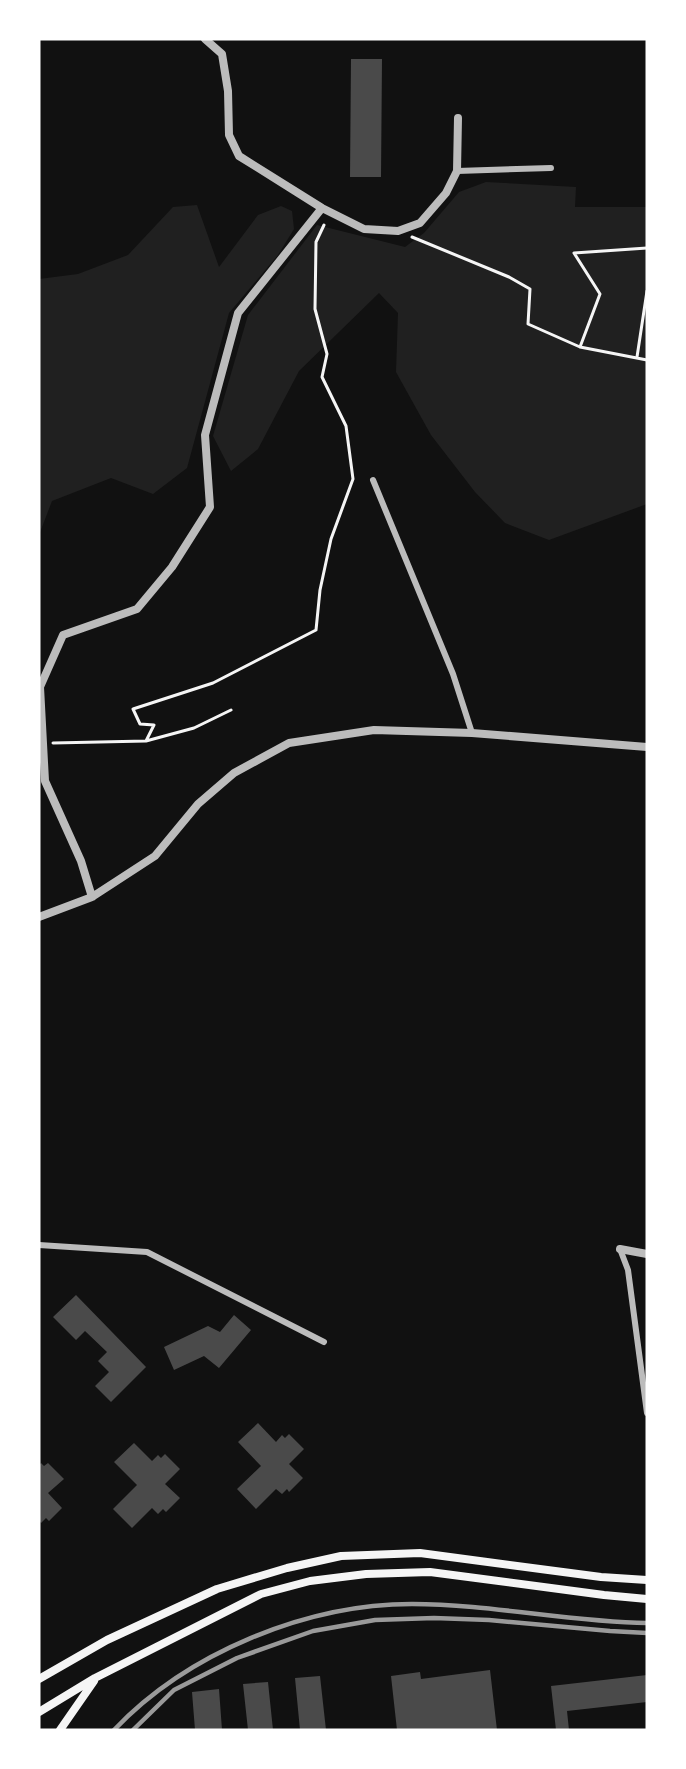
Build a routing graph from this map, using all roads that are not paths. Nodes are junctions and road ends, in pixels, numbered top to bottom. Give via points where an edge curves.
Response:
1 (205, 39) edge
2 (458, 118) dead end
3 (551, 168) dead end
4 (457, 171) junction
5 (326, 210) junction
6 (373, 480) dead end
7 (472, 733) junction
8 (647, 747) edge
9 (92, 897) junction
10 (39, 917) edge
11 (39, 1245) edge
12 (620, 1249) joint
13 (647, 1254) edge
14 (324, 1342) dead end
15 (647, 1413) edge
16 (647, 1580) edge
17 (647, 1599) edge
18 (96, 1678) junction
19 (39, 1679) edge
20 (39, 1712) edge
21 (60, 1730) edge

1 - 5 street via 222,54 229,135 240,156
2 - 4 street
3 - 4 street
4 - 5 street via 446,194 420,223 398,231 364,229
5 - 9 street via 238,313 205,435 210,507 172,567 137,609 63,635 40,687 45,782 81,861
6 - 7 street via 453,674
7 - 8 street
7 - 9 street via 374,730 289,743 234,773 198,804 155,856
9 - 10 street
11 - 14 street via 147,1252
12 - 13 street
12 - 15 street via 628,1270
16 - 19 main road via 420,1553 341,1556 218,1589 107,1640
17 - 18 main road via 430,1572 309,1581 261,1594
18 - 20 main road
18 - 21 main road

